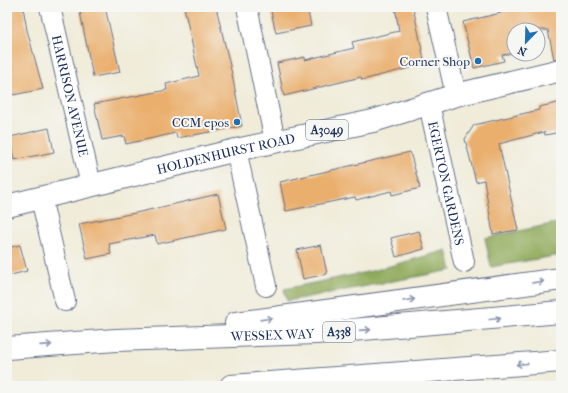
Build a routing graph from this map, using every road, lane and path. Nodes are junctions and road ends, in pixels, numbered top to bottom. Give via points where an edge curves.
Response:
1 (50, 7) edge
2 (247, 7) edge
3 (436, 7) edge
4 (561, 70) edge
5 (456, 95) junction
6 (428, 104) junction
7 (275, 141) junction
8 (236, 150) junction
9 (91, 185) junction
10 (41, 198) junction
11 (7, 206) edge
12 (464, 262) dead end
13 (561, 278) edge
14 (266, 286) dead end
15 (65, 301) dead end
16 (561, 312) edge
17 (116, 340) junction
18 (7, 348) edge
19 (561, 361) edge
20 (231, 386) edge

1 - 9 street, HARRISON AVENUE
2 - 7 street
3 - 5 street
4 - 5 main road, HOLDENHURST ROAD / A3049
5 - 6 main road, HOLDENHURST ROAD / A3049
6 - 7 main road, HOLDENHURST ROAD / A3049 via 373,121
6 - 12 street, EGERTON GARDENS
7 - 8 main road, HOLDENHURST ROAD / A3049
8 - 9 main road, HOLDENHURST ROAD / A3049
8 - 14 street
9 - 10 main road, HOLDENHURST ROAD / A3049
10 - 11 main road, HOLDENHURST ROAD / A3049
10 - 15 street
17 -> 13 main road
17 -> 16 main road, WESSEX WAY / A338 via 316,333
18 -> 17 main road, WESSEX WAY / A338
19 -> 20 main road

